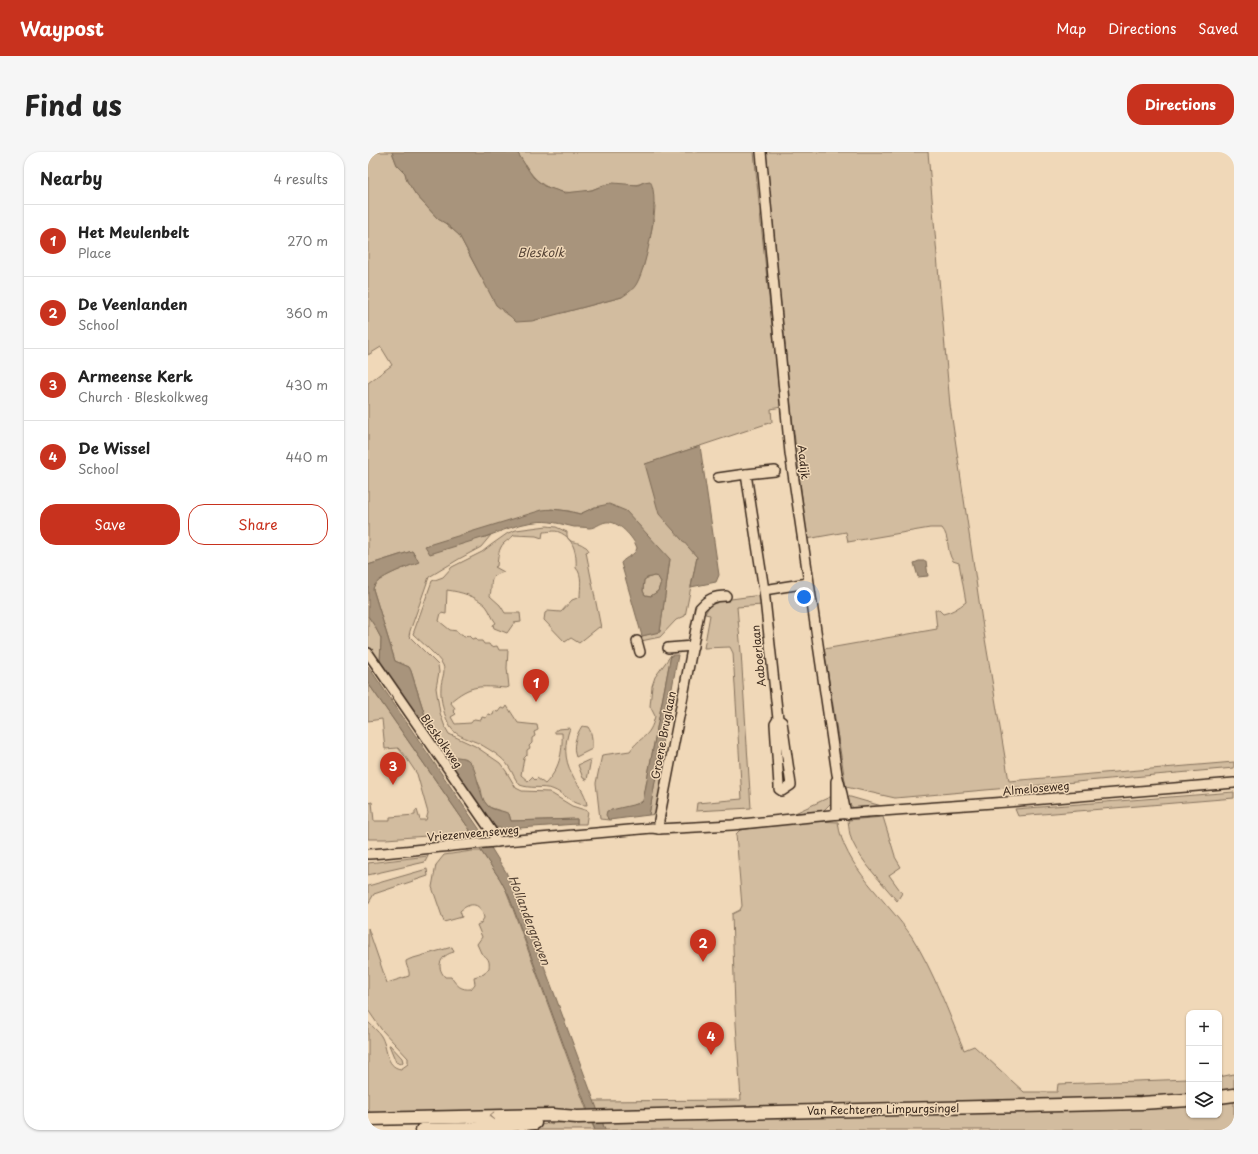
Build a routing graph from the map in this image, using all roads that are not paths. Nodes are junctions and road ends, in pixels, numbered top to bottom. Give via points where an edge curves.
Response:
1 (761, 152) edge
2 (775, 471) dead end
3 (746, 474) junction
4 (718, 478) dead end
5 (808, 583) junction
6 (764, 590) junction
7 (726, 596) dead end
8 (637, 642) dead end
9 (693, 646) junction
10 (668, 648) dead end
11 (640, 652) dead end
12 (368, 653) edge
13 (778, 719) junction
14 (1234, 783) edge
15 (841, 814) junction
16 (659, 829) junction
17 (493, 842) junction
18 (368, 854) edge
19 (1234, 1095) edge
20 (1222, 1097) edge
21 (1186, 1100) edge
22 (582, 1116) junction
23 (368, 1119) edge
24 (422, 1130) edge

1 - 5 street, Aadijk via 790,453
2 - 3 street
3 - 4 street
3 - 6 street, Aaboerlaan
5 - 6 street
5 - 15 street, Aadijk via 837,774 835,794
6 - 13 street, Aaboerlaan
7 - 9 street, Groene Bruglaan via 711,598 700,608
8 - 11 street
9 - 10 street
9 - 16 street, Groene Bruglaan
12 - 17 street, Bleskolkweg via 492,832
13 - 13 street, Aaboerlaan via 782,722 791,785 782,791 779,786 775,724
14 - 15 street, Almeloseweg
15 - 16 street, Vriezenveenseweg via 732,825
16 - 17 street, Vriezenveenseweg
17 - 18 street, Vriezenveenseweg
19 - 20 main road
21 - 22 main road, Van Rechteren Limpurgsingel
22 -> 23 main road, Van Rechteren Limpurgsingel
22 - 24 main road, Van Rechteren Limpurgsingel via 567,1120 494,1127

